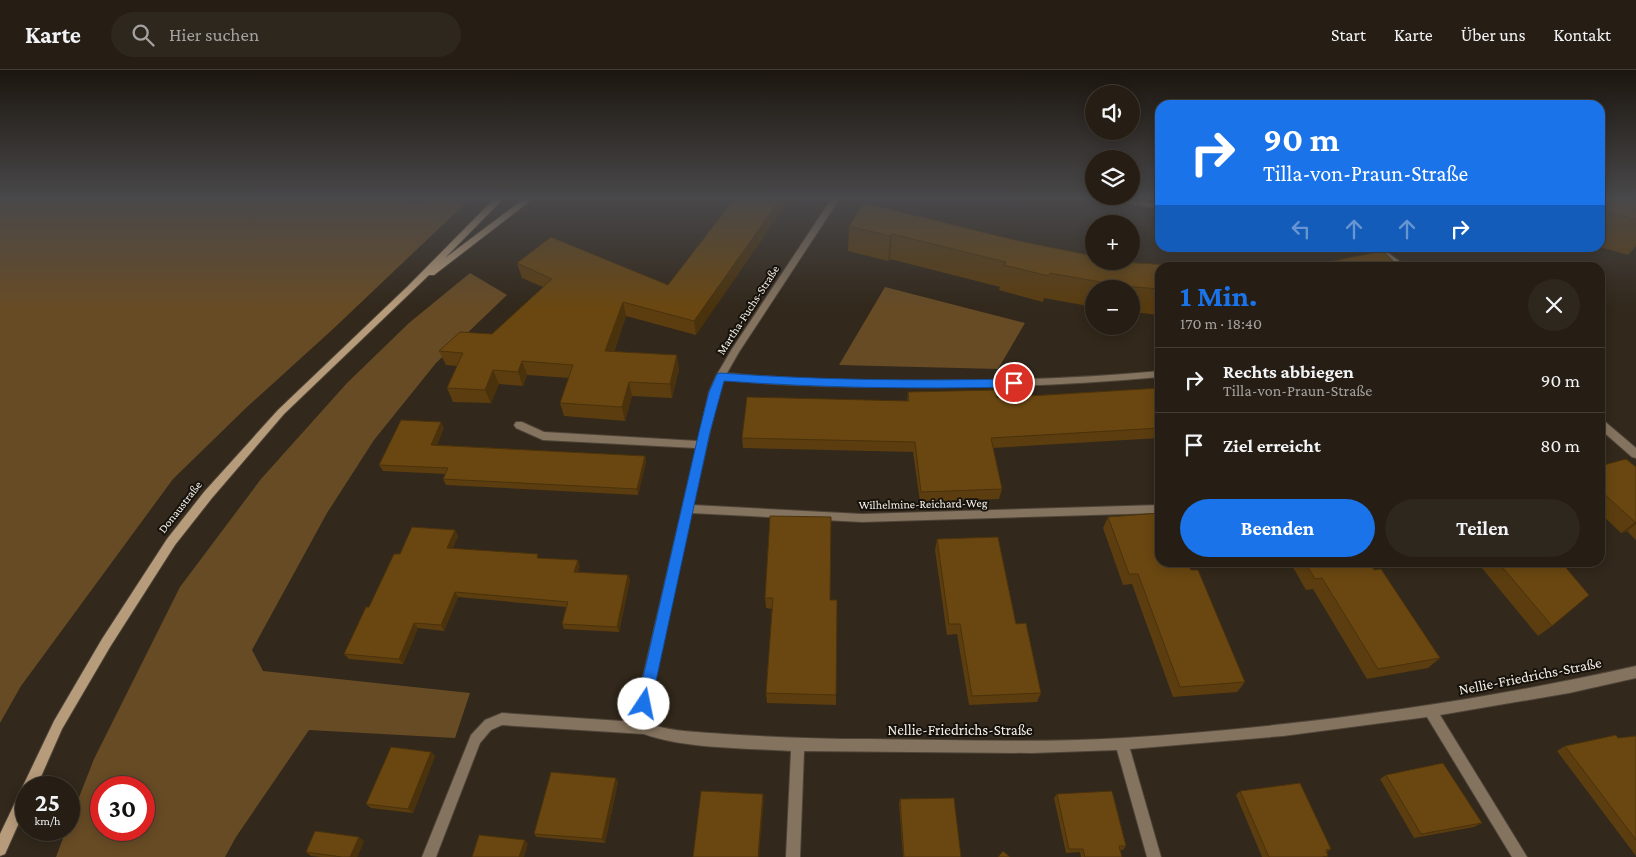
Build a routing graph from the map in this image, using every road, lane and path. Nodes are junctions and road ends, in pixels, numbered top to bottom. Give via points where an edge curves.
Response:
1 (464, 235) edge
2 (481, 235) edge
3 (812, 235) edge
4 (1382, 252) edge
5 (1396, 262) edge
6 (411, 288) junction
7 (1155, 374) edge
8 (720, 376) junction
9 (519, 425) dead end
10 (1605, 432) edge
11 (701, 446) junction
12 (1636, 454) edge
13 (687, 508) junction
14 (1155, 510) edge
15 (1636, 672) edge
16 (1430, 711) junction
17 (644, 728) junction
18 (1122, 744) junction
19 (798, 745) junction
20 (35, 776) edge
21 (15, 817) edge
22 (0, 849) edge
23 (429, 857) edge
24 (793, 857) edge
25 (1154, 857) edge
26 (1520, 857) edge

1 - 6 main road, Donaustraße
2 - 6 main road, Donaustraße
3 - 8 street, Martha-Fuchs-Straße
4 - 5 street
6 - 20 main road, Donaustraße via 281,412 171,542 96,659 58,725
7 - 8 street via 1053,382 940,385 801,383
8 - 11 street, Martha-Fuchs-Straße
9 - 11 street via 543,436
10 - 12 street
11 - 13 street, Martha-Fuchs-Straße
13 - 14 street, Wilhelmine-Reichard-Weg via 862,518
13 - 17 street, Martha-Fuchs-Straße via 645,694
15 - 16 street, Nellie-Friedrichs-Straße
16 - 18 street, Nellie-Friedrichs-Straße via 1283,730
16 - 26 street
17 - 19 street, Nellie-Friedrichs-Straße via 696,738
17 - 23 street, Nellie-Friedrichs-Straße via 493,721 475,739
18 - 19 street, Nellie-Friedrichs-Straße via 1032,747
18 - 25 street
19 - 24 street
21 - 22 main road

